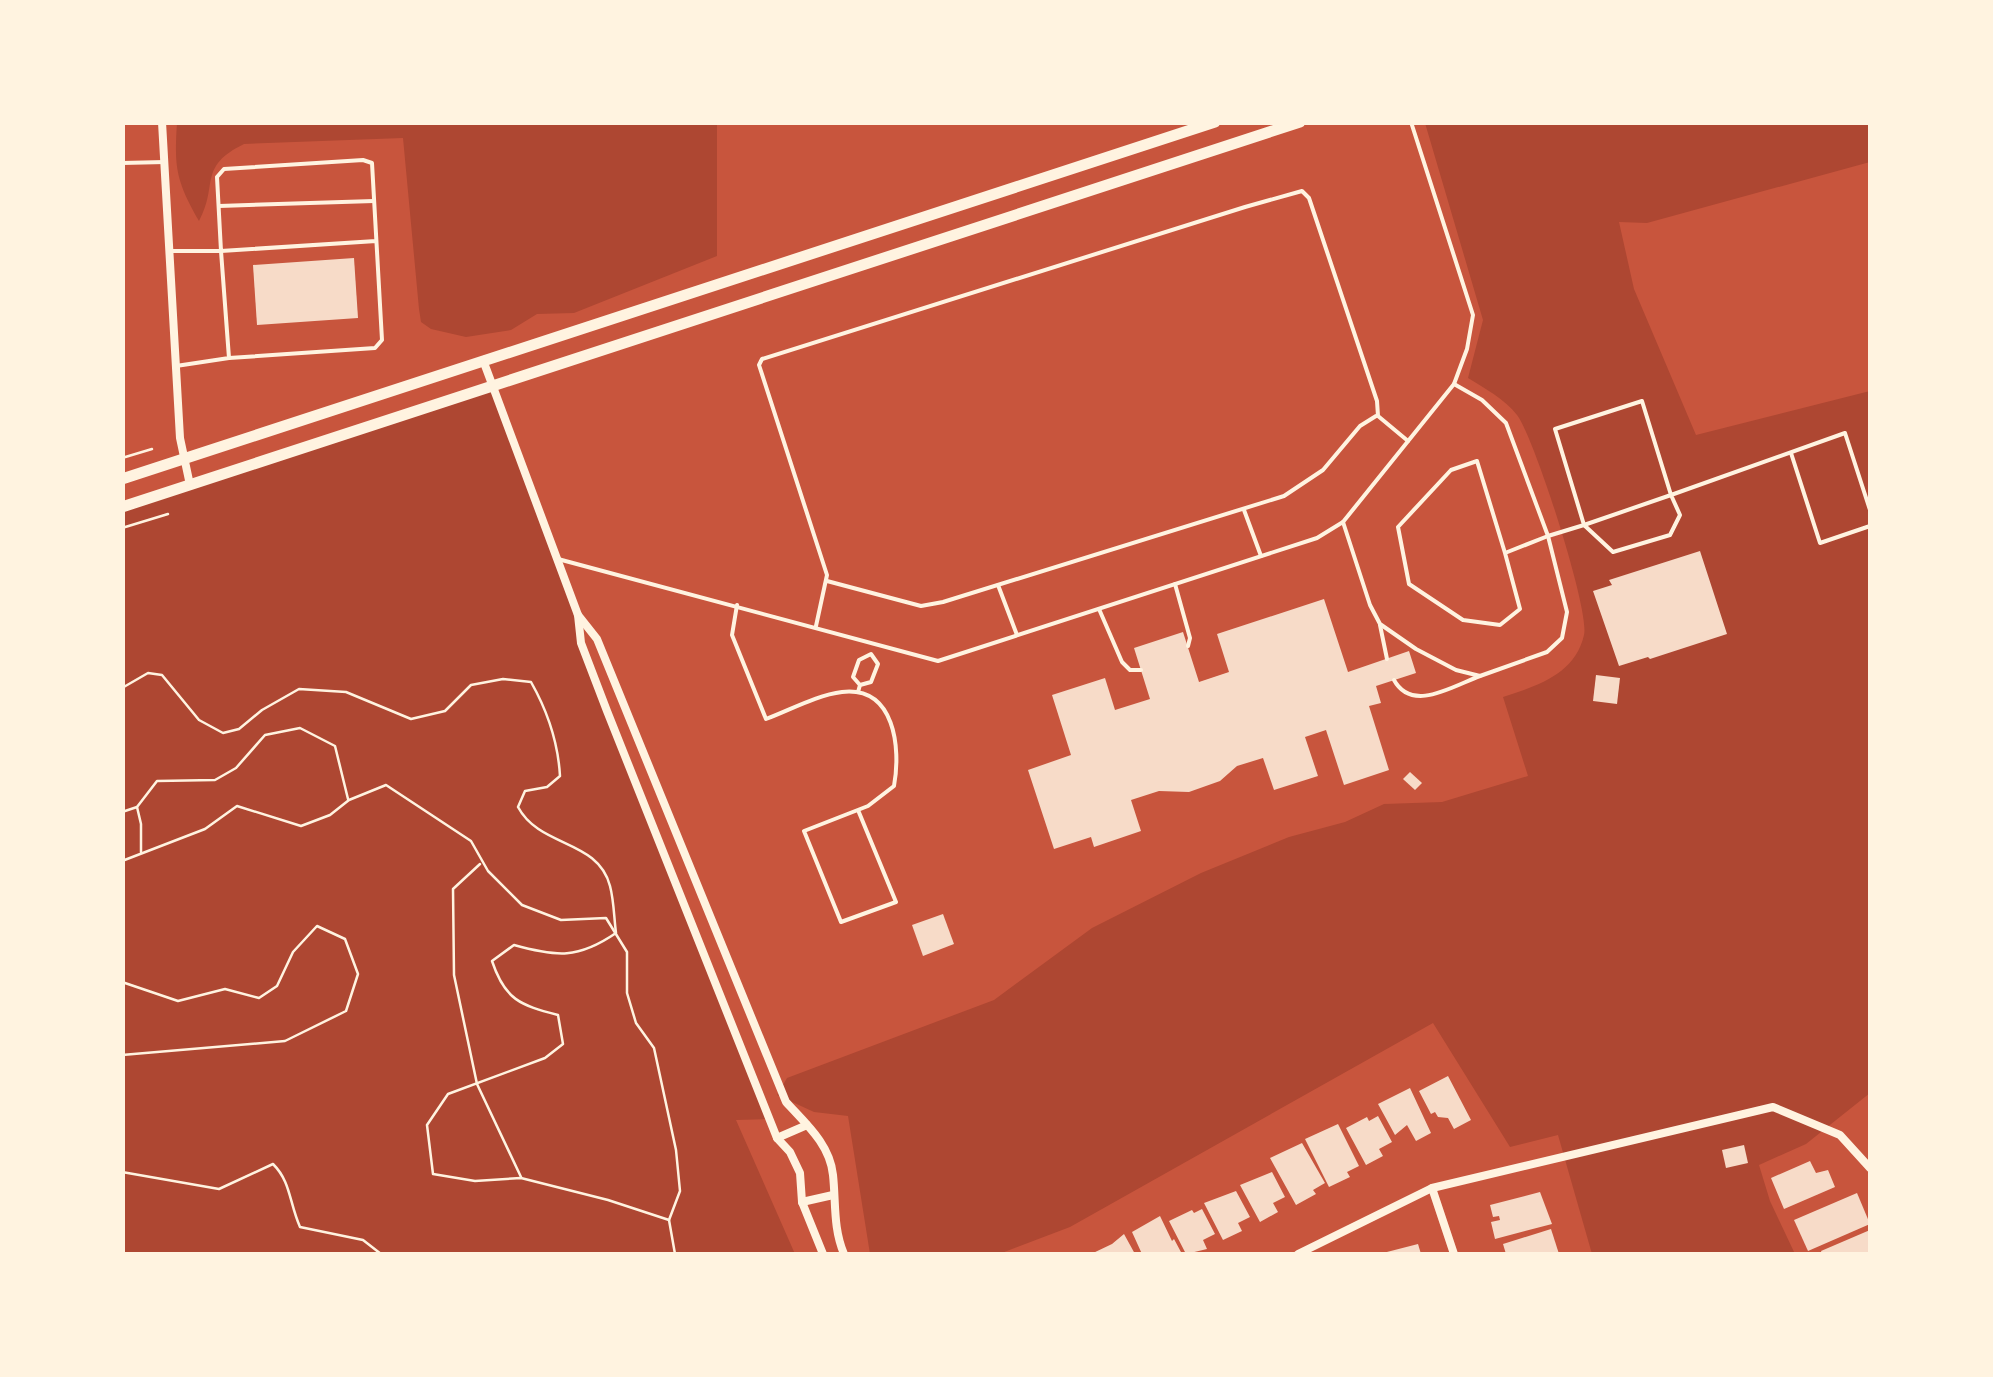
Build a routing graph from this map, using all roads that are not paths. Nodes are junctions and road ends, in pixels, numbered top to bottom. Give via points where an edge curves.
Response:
1 (162, 122) edge
2 (1215, 122) edge
3 (1300, 122) edge
4 (1412, 122) edge
5 (165, 162) junction
6 (122, 163) edge
7 (374, 201) junction
8 (219, 206) junction
9 (376, 241) junction
10 (170, 251) junction
11 (221, 251) junction
12 (229, 358) junction
13 (483, 360) junction
14 (176, 366) junction
15 (1454, 384) junction
16 (492, 386) junction
17 (1378, 416) junction
18 (1408, 441) junction
19 (1791, 453) junction
20 (183, 459) junction
21 (122, 479) edge
22 (190, 485) junction
23 (1671, 495) junction
24 (122, 507) edge
25 (1244, 510) junction
26 (1870, 510) edge
27 (1343, 522) junction
28 (1584, 525) junction
29 (1870, 526) edge
30 (1548, 536) junction
31 (1505, 553) junction
32 (1261, 556) junction
33 (558, 559) junction
34 (827, 581) junction
35 (1176, 584) junction
36 (998, 585) junction
37 (737, 605) junction
38 (1099, 609) junction
39 (578, 615) junction
40 (1380, 624) junction
41 (816, 626) junction
42 (1017, 635) junction
43 (877, 643) junction
44 (1188, 646) dead end
45 (872, 654) junction
46 (1387, 659) dead end
47 (1141, 670) dead end
48 (1480, 676) junction
49 (1394, 680) dead end
50 (859, 688) junction
51 (858, 810) junction
52 (807, 1125) junction
53 (777, 1138) junction
54 (1870, 1168) edge
55 (1432, 1188) junction
56 (833, 1196) junction
57 (802, 1202) junction
58 (824, 1254) edge
59 (844, 1254) edge
60 (1298, 1254) edge
61 (1454, 1254) edge

1 - 5 street
2 - 13 main road
3 - 16 main road
4 - 15 lane via 1472,314
5 - 6 lane
5 - 10 street
7 - 8 lane
7 - 8 lane via 372,162 362,160 224,168 217,177
7 - 9 lane
8 - 11 lane
9 - 11 lane
9 - 12 lane via 382,340 374,348
10 - 11 lane
10 - 14 street
11 - 12 lane
12 - 14 lane
13 - 16 street
13 - 20 main road
14 - 20 street
15 - 18 lane
15 - 30 lane via 1506,422
16 - 22 main road
16 - 33 street
17 - 18 lane
17 - 25 lane via 1360,426 1323,470 1284,496
17 - 34 lane via 1310,198 1302,191 1244,207 762,359
18 - 27 lane
19 - 23 lane
19 - 26 lane via 1845,433
19 - 29 lane via 1820,543
20 - 21 main road
20 - 22 street
22 - 24 main road
23 - 28 lane
23 - 28 lane via 1680,515 1670,535 1613,552
23 - 28 lane via 1642,401 1554,429
25 - 32 lane
25 - 36 lane
27 - 32 lane
27 - 40 lane
28 - 30 lane
30 - 31 lane
30 - 48 lane via 1567,612 1562,638 1547,652
31 - 31 lane via 1477,461 1451,470 1398,527 1409,584 1463,620 1500,625 1520,608
32 - 35 lane
33 - 37 lane
33 - 39 street
34 - 36 lane via 921,606
34 - 41 lane
35 - 38 lane
35 - 44 lane
36 - 42 lane
37 - 41 lane
37 - 50 lane via 732,635 766,719
38 - 42 lane
38 - 47 lane via 1122,662
39 - 52 street via 598,638 786,1102
39 - 53 street via 581,643 607,712
40 - 46 lane
40 - 48 lane via 1442,663
41 - 43 lane
42 - 43 lane via 938,661
43 - 45 lane
45 - 50 lane via 878,664 871,682
45 - 50 lane via 859,660 852,677
48 - 49 lane via 1425,696 1404,693
50 - 51 lane via 888,714 899,759 894,786
51 - 51 lane via 804,831 841,922 896,902
52 - 53 street
52 - 56 street via 833,1172
53 - 57 street via 800,1173
54 - 55 street via 1840,1135 1773,1108
55 - 60 street
55 - 61 street
56 - 57 street
56 - 59 street
57 - 58 street

